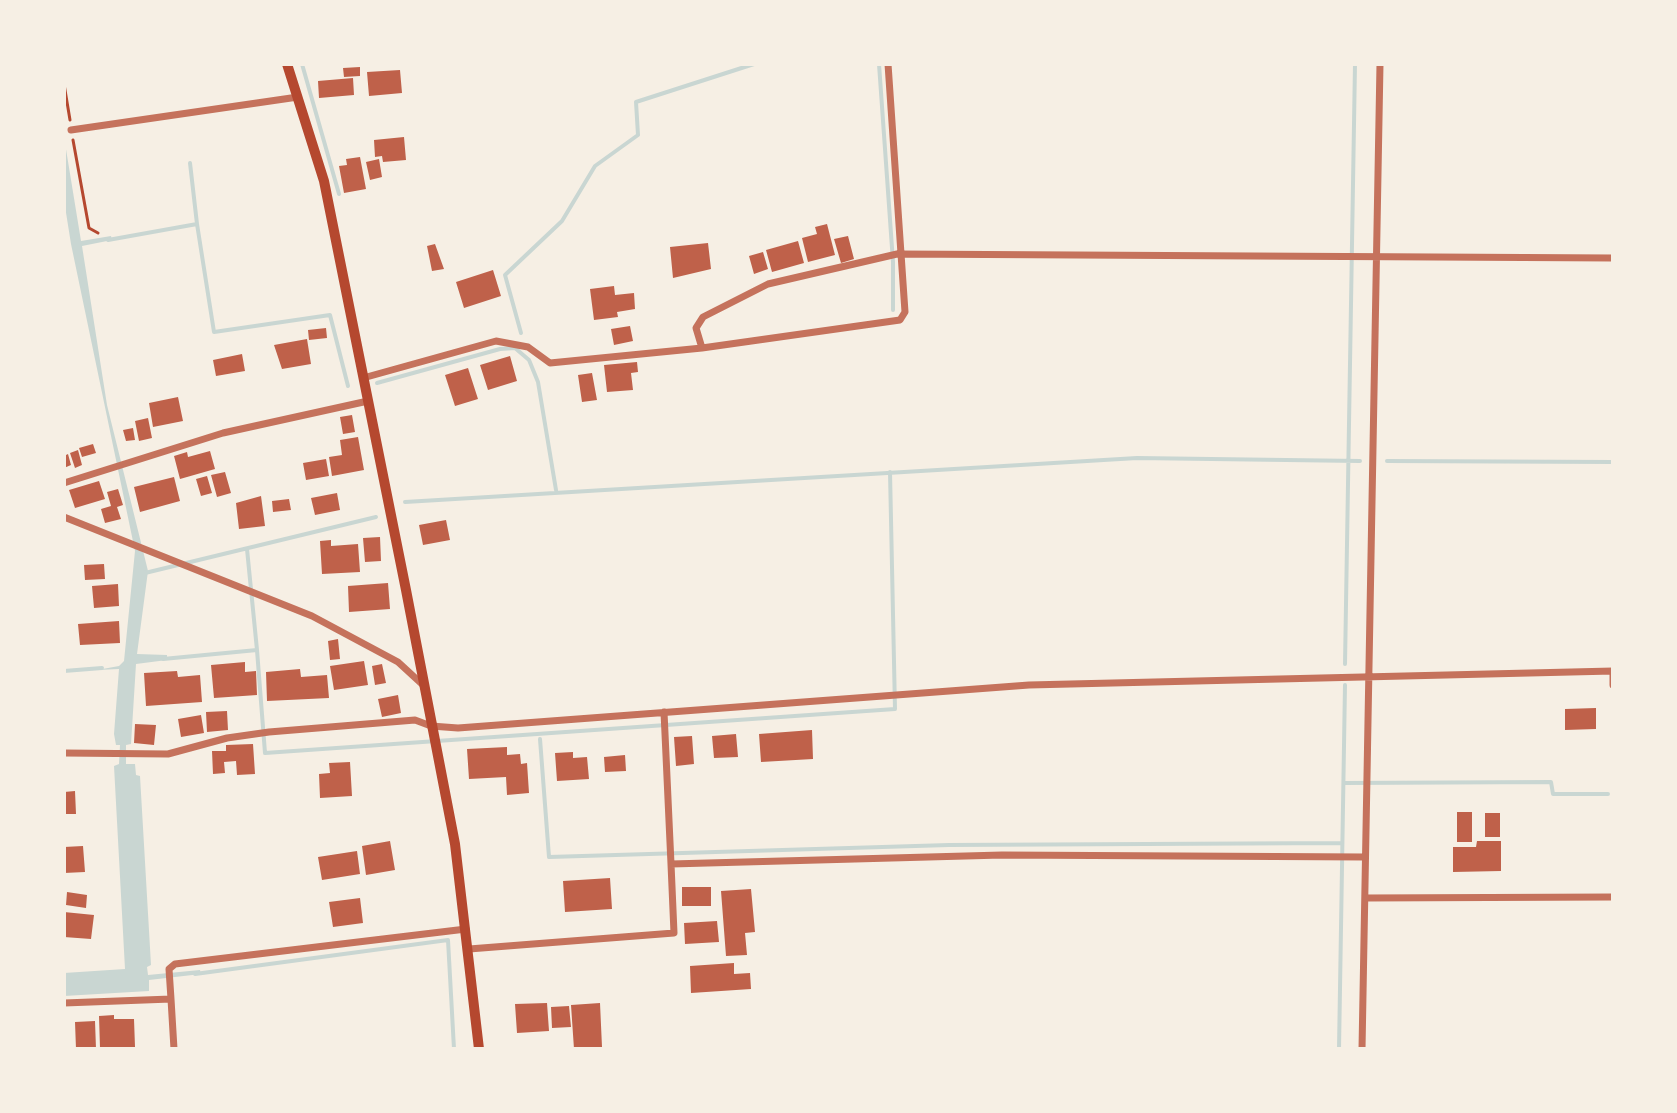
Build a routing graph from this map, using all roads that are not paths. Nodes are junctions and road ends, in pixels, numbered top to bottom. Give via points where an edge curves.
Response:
1 (287, 64) edge
2 (888, 64) edge
3 (1380, 64) edge
4 (298, 97) junction
5 (71, 130) road end
6 (899, 254) junction
7 (1377, 256) junction
8 (1613, 258) edge
9 (702, 348) junction
10 (363, 378) junction
11 (368, 401) junction
12 (64, 483) edge
13 (64, 517) edge
14 (1613, 671) edge
15 (1370, 675) junction
16 (423, 685) junction
17 (1613, 685) edge
18 (664, 716) junction
19 (432, 731) junction
20 (64, 753) edge
21 (1365, 857) junction
22 (671, 862) junction
23 (1613, 897) edge
24 (1365, 898) junction
25 (466, 929) junction
26 (469, 949) junction
27 (171, 999) junction
28 (64, 1003) edge
29 (174, 1049) edge
30 (479, 1049) edge
31 (1362, 1049) edge

1 - 4 main road
2 - 6 street
3 - 7 street
4 - 5 street
4 - 10 main road via 324,181
6 - 7 street
6 - 9 street via 768,284 703,317 696,328
6 - 9 street via 905,312 900,320
7 - 8 street
7 - 15 street
9 - 10 street via 550,363 528,347 496,341
10 - 11 main road
11 - 12 street via 237,430
11 - 16 main road
13 - 16 street via 356,637 398,662
14 - 15 street
14 - 17 street
15 - 18 street via 1109,680
15 - 21 street
16 - 19 main road
18 - 19 street
18 - 22 street
19 - 20 street via 415,720 269,732 168,754
19 - 25 main road
21 - 22 street via 1002,855
21 - 24 street
22 - 26 street via 674,933
23 - 24 street
24 - 31 street
25 - 26 main road
25 - 27 street via 175,964 169,969
26 - 30 main road
27 - 28 street
27 - 29 street

